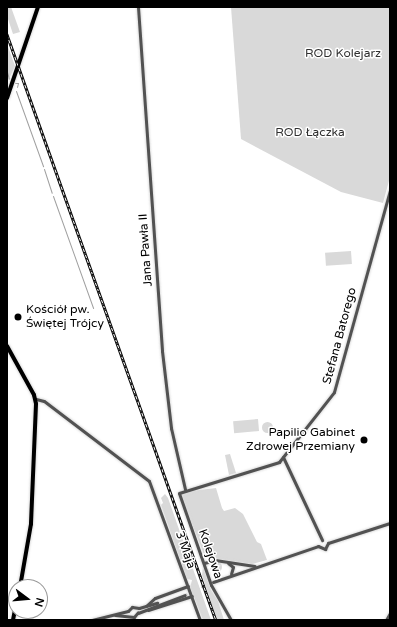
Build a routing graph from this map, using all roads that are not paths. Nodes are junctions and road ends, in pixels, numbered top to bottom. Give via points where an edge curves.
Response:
1 (38, 7) edge
2 (138, 7) edge
3 (7, 98) edge
4 (390, 190) edge
5 (7, 346) edge
6 (36, 399) junction
7 (283, 457) junction
8 (185, 489) junction
9 (179, 492) joint
10 (390, 523) edge
11 (322, 540) junction
12 (328, 543) junction
13 (318, 546) junction
14 (225, 562) junction
15 (204, 563) junction
16 (256, 566) junction
17 (230, 575) junction
18 (21, 579) edge
19 (213, 582) tunnel mouth
20 (188, 586) junction
21 (185, 595) tunnel mouth
22 (192, 596) junction
23 (137, 608) junction
24 (146, 608) junction
25 (128, 611) junction
26 (138, 613) junction
27 (390, 613) edge
28 (111, 615) junction
29 (129, 615) junction
30 (92, 620) edge
31 (200, 620) edge
32 (231, 620) edge
33 (386, 620) edge

1 - 3 main road
2 - 8 street, Jana Pawła II via 162,351 171,428
4 - 7 street, Stefana Batorego via 336,388
5 - 6 main road
6 - 18 main road via 31,524
6 - 20 street, 3 Maja via 44,401 96,438 152,485
7 - 8 street, Stefana Batorego via 278,463 258,471
7 - 11 street
8 - 9 street, Stefana Batorego
9 - 15 street, Kolejowa
10 - 12 street
11 - 12 street
11 - 13 street
12 - 13 street via 325,549
13 - 16 street
14 - 15 street via 214,560
14 - 16 street
14 - 17 street via 233,567
15 - 32 street, Kolejowa via 212,587
16 - 17 street
17 - 19 street
20 - 22 street, 3 Maja
20 - 24 street via 155,598
21 - 24 street
22 - 24 street via 154,610
22 - 31 street, 3 Maja
23 - 24 street
23 - 25 street via 132,607
23 - 26 street
24 - 26 street
25 - 28 street
25 - 29 street
26 - 29 street via 135,617
27 - 33 street
28 - 29 street
28 - 30 street

